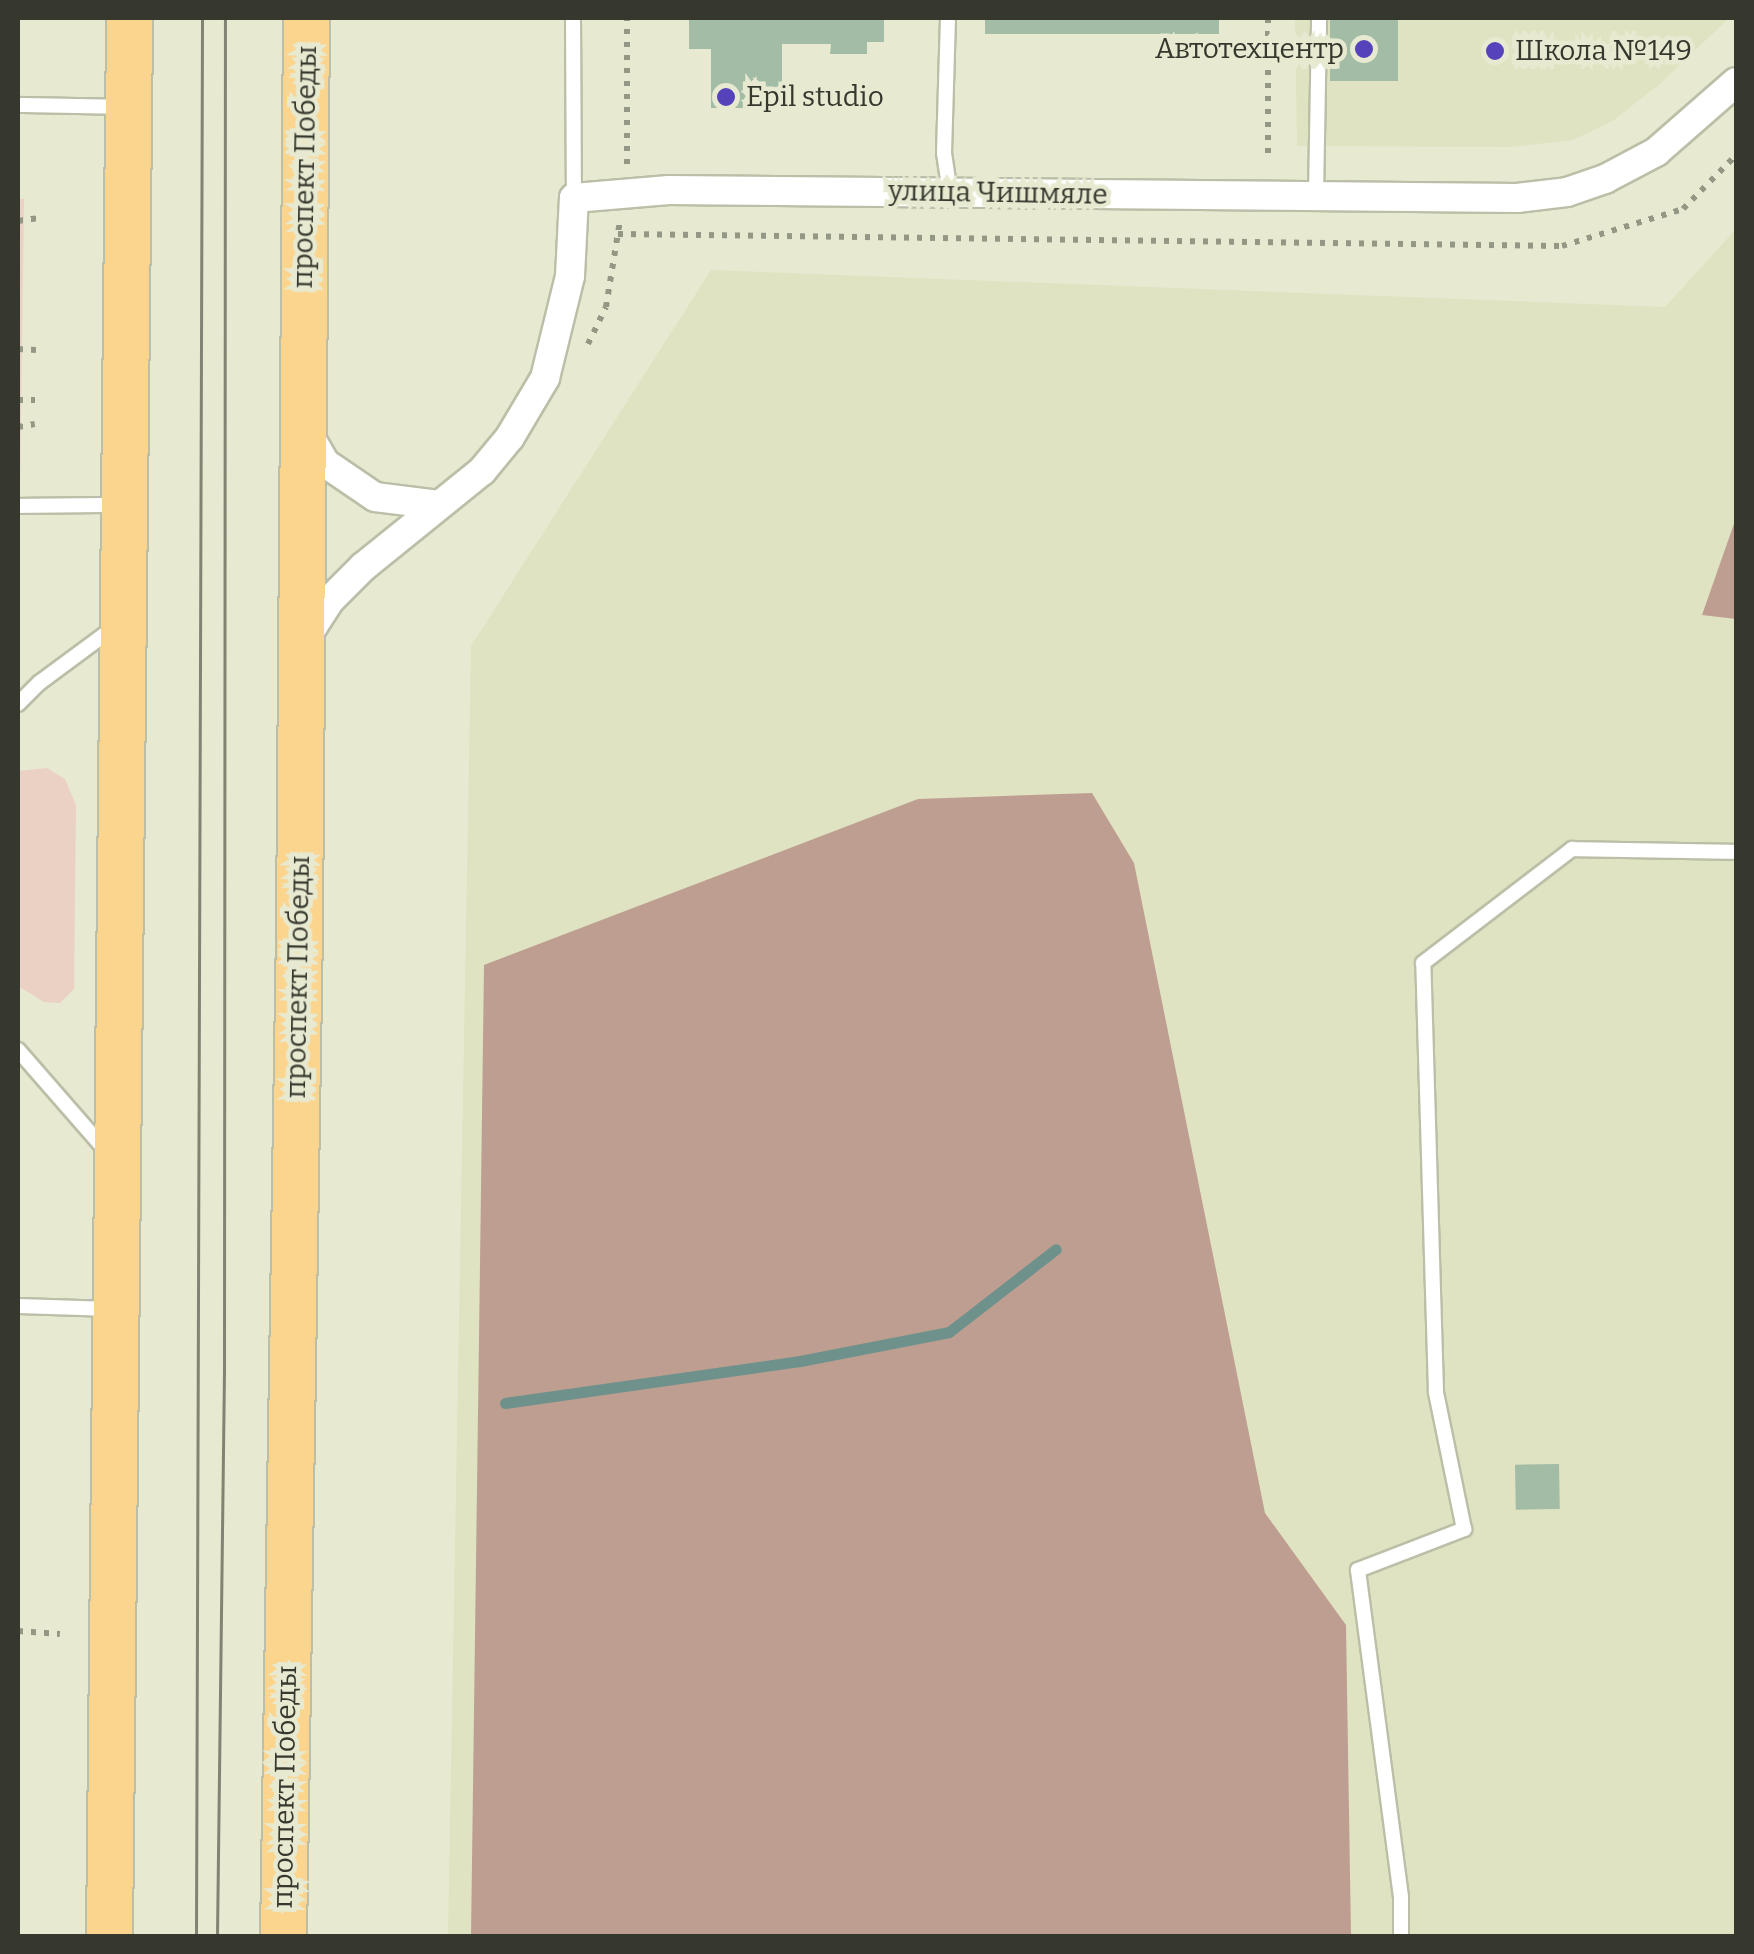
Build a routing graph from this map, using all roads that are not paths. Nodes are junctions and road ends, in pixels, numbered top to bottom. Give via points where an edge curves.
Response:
1 (129, 18) edge
2 (306, 18) edge
3 (573, 18) edge
4 (948, 18) edge
5 (1318, 18) edge
6 (1736, 82) edge
7 (18, 105) edge
8 (127, 107) junction
9 (950, 193) junction
10 (1316, 196) junction
11 (574, 198) junction
12 (302, 425) junction
13 (126, 505) junction
14 (439, 505) junction
15 (18, 506) edge
16 (124, 620) junction
17 (300, 646) junction
18 (18, 704) edge
19 (1736, 852) edge
20 (18, 1050) edge
21 (115, 1161) junction
22 (18, 1306) edge
23 (114, 1309) junction
24 (109, 1936) edge
25 (283, 1936) edge
26 (1401, 1936) edge

1 - 8 main road
2 - 12 main road, проспект Победы
3 - 11 lane
4 - 9 lane via 944,153
5 - 10 lane
6 - 10 street, улица Чишмяле via 1656,152 1567,192 1517,198
7 - 8 lane
8 - 13 main road
9 - 10 street, улица Чишмяле
9 - 11 street, улица Чишмяле via 669,190
11 - 14 street via 570,276 545,378 491,460
12 - 14 street via 325,463 375,497
12 - 17 main road, проспект Победы
13 - 15 lane
13 - 16 main road
14 - 17 street via 330,600
16 - 18 lane
16 - 21 main road
17 - 25 main road, проспект Победы
19 - 26 lane via 1572,849 1423,963 1436,1392 1464,1529 1358,1570
20 - 21 lane
21 - 23 main road
22 - 23 lane
23 - 24 main road

